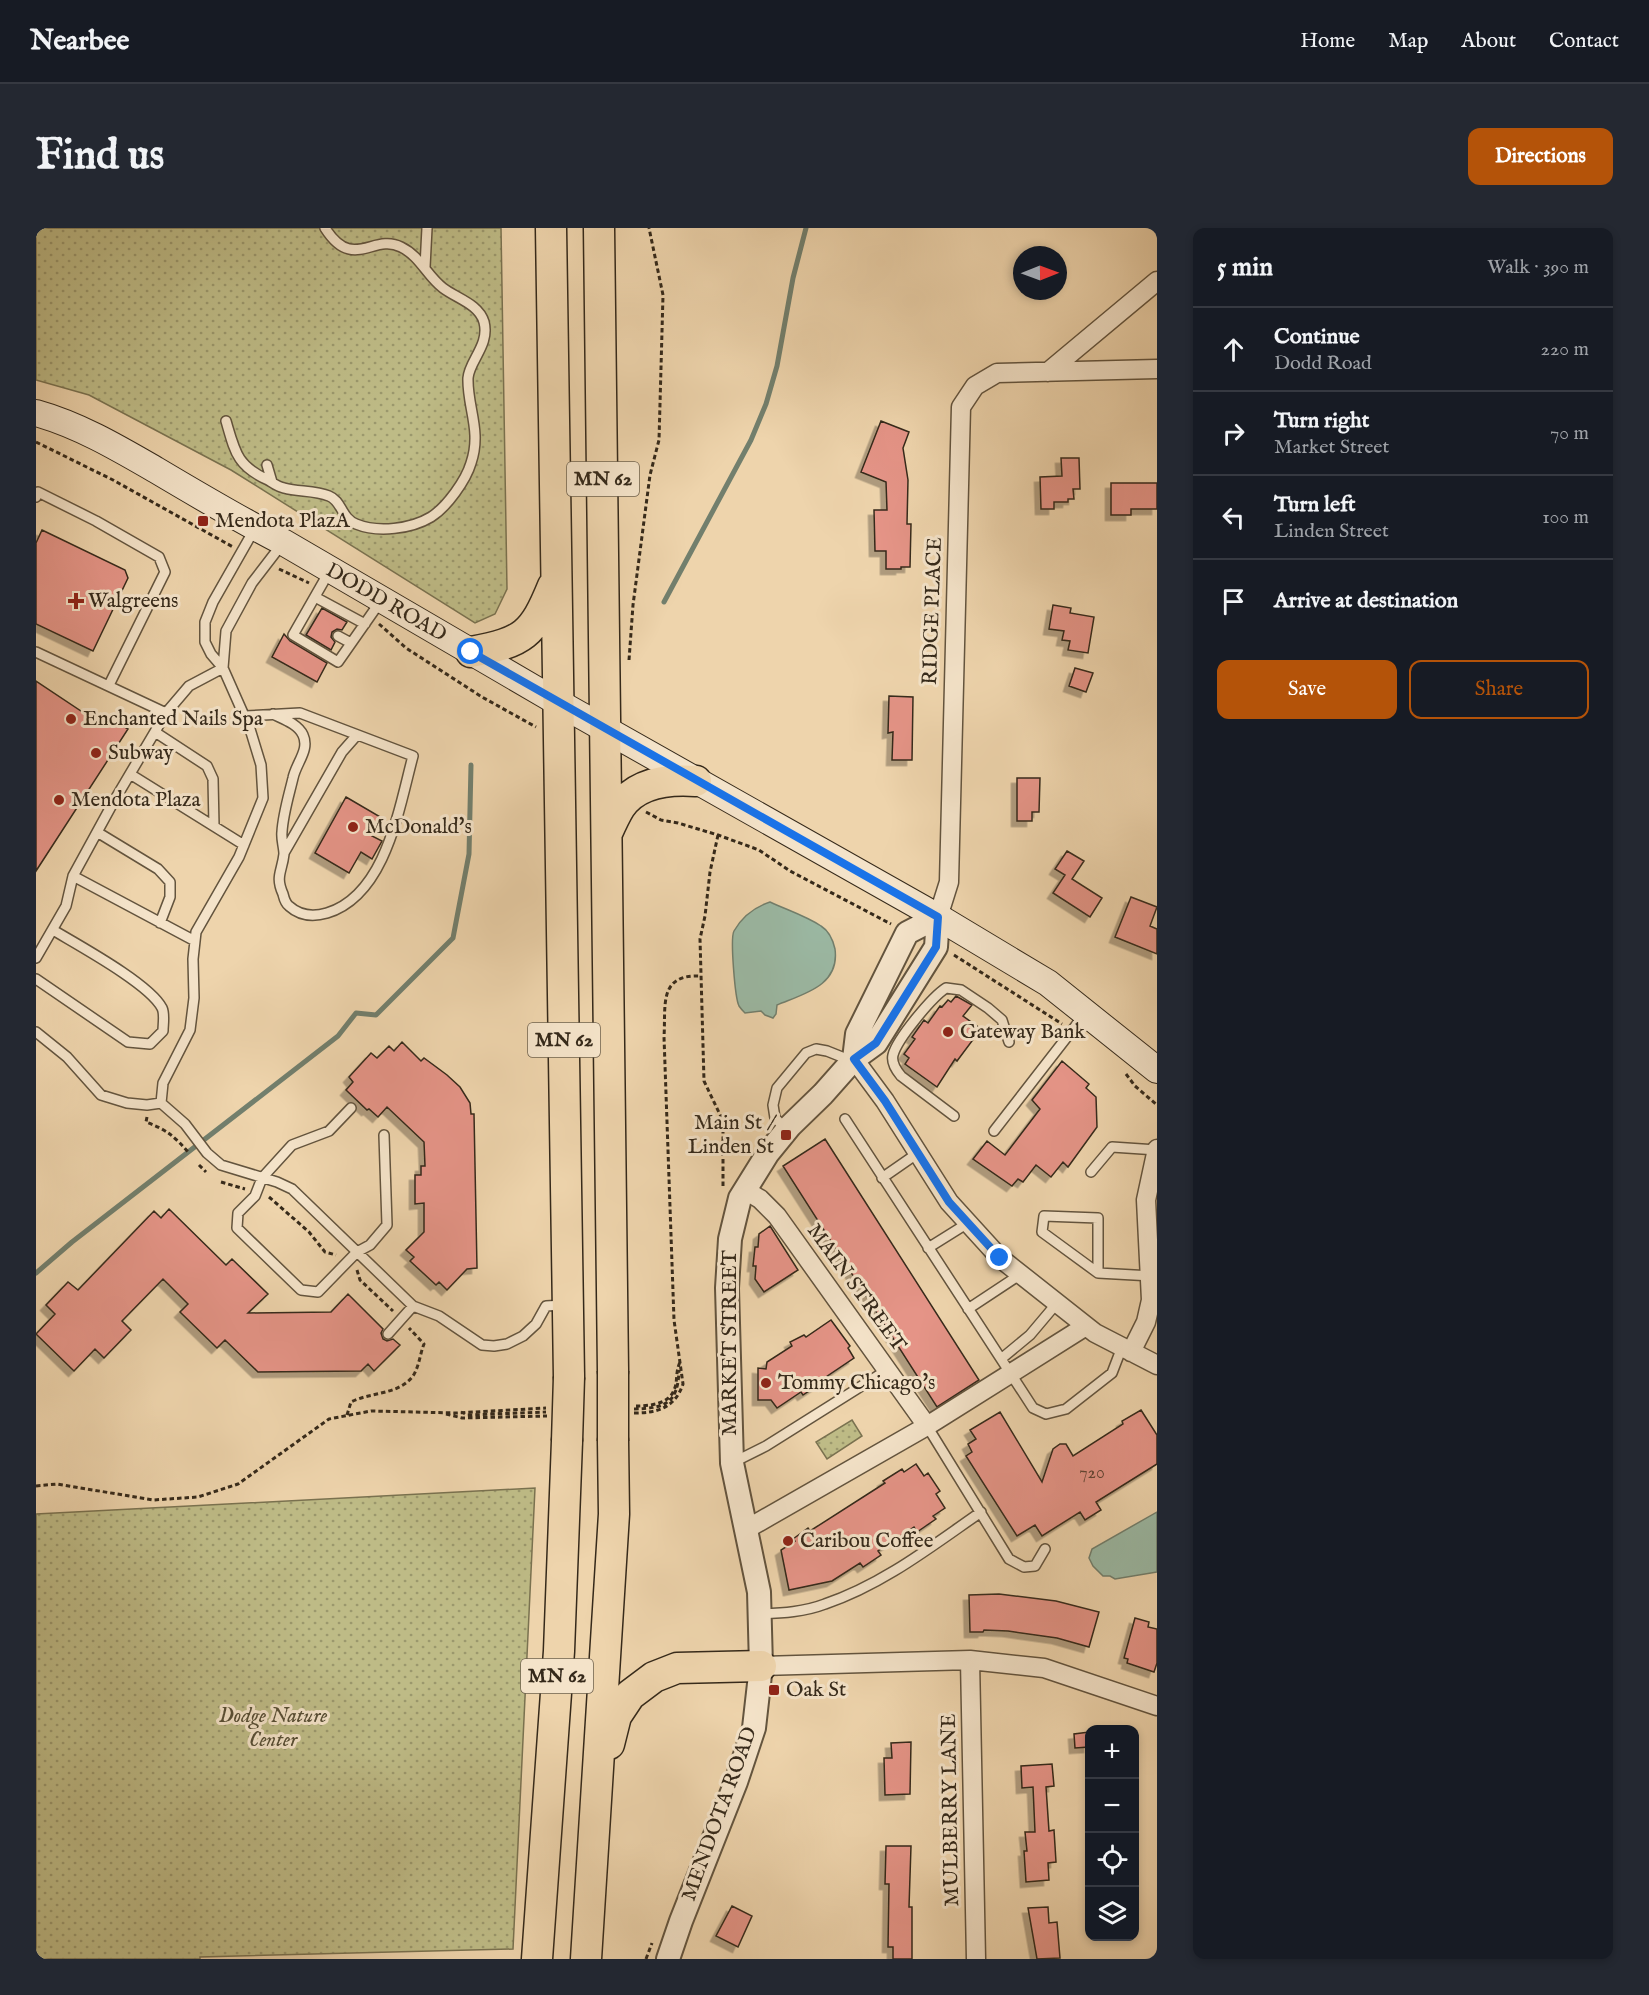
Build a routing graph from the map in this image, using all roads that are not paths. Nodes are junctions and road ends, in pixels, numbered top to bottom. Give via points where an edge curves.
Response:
1 (326, 228) edge
2 (427, 228) edge
3 (550, 228) edge
4 (599, 228) edge
5 (425, 267) junction
6 (1157, 281) edge
7 (1157, 369) edge
8 (1048, 372) junction
9 (36, 413) edge
10 (226, 421) dead end
11 (267, 465) dead end
12 (272, 482) junction
13 (36, 496) edge
14 (255, 527) junction
15 (283, 542) junction
16 (557, 578) junction
17 (321, 585) junction
18 (372, 614) junction
19 (303, 617) junction
20 (314, 623) dead end
21 (338, 636) dead end
22 (351, 643) junction
23 (36, 652) edge
24 (471, 652) junction
25 (223, 668) junction
26 (109, 685) junction
27 (559, 703) junction
28 (166, 713) junction
29 (273, 714) junction
30 (244, 716) junction
31 (606, 730) junction
32 (155, 732) junction
33 (357, 735) junction
34 (130, 774) junction
35 (696, 781) junction
36 (214, 826) junction
37 (96, 832) junction
38 (607, 833) junction
39 (244, 845) junction
40 (284, 853) junction
41 (73, 876) junction
42 (938, 917) junction
43 (160, 923) junction
44 (53, 930) junction
45 (195, 941) junction
46 (36, 958) edge
47 (36, 979) edge
48 (1078, 1022) junction
49 (36, 1032) edge
50 (1009, 1042) dead end
51 (853, 1060) junction
52 (1157, 1070) edge
53 (163, 1106) junction
54 (351, 1108) dead end
55 (954, 1116) dead end
56 (844, 1119) dead end
57 (787, 1130) junction
58 (994, 1131) dead end
59 (384, 1135) dead end
60 (1157, 1149) edge
61 (918, 1153) junction
62 (1091, 1172) dead end
63 (262, 1178) junction
64 (882, 1178) junction
65 (745, 1190) junction
66 (968, 1223) junction
67 (928, 1248) junction
68 (357, 1252) junction
69 (1098, 1273) junction
70 (1021, 1274) junction
71 (1153, 1276) edge
72 (1057, 1303) junction
73 (568, 1305) junction
74 (413, 1306) junction
75 (968, 1309) junction
76 (1086, 1326) junction
77 (388, 1334) dead end
78 (1126, 1349) junction
79 (1157, 1365) edge
80 (1006, 1366) junction
81 (887, 1370) junction
82 (927, 1426) junction
83 (732, 1463) junction
84 (981, 1512) junction
85 (745, 1530) junction
86 (1045, 1549) dead end
87 (760, 1614) junction
88 (970, 1660) junction
89 (761, 1666) junction
90 (1157, 1706) edge
91 (596, 1803) junction
92 (537, 1959) edge
93 (586, 1959) edge
94 (668, 1959) edge
95 (976, 1959) edge

1 - 5 lane via 353,251 387,243 400,246
2 - 5 lane
3 - 16 highway, MN 62
4 - 31 highway, MN 62
5 - 12 lane via 441,287 474,307 484,321 485,336 468,373 475,453 467,475 453,495 433,516 417,524 393,528 357,524 346,518 330,496 282,488
6 - 8 street
7 - 8 street, RIDGE PLACE
8 - 42 street, RIDGE PLACE via 997,373 975,386 961,407 949,882
9 - 14 main road, DODD ROAD via 110,444
10 - 12 lane via 240,462
11 - 12 lane
13 - 26 lane via 38,492 159,557 165,572
14 - 15 main road, DODD ROAD
14 - 25 lane via 205,622 206,642
15 - 17 main road, DODD ROAD
15 - 25 lane via 252,583 226,631
16 - 24 highway via 531,629 506,644
16 - 27 highway, MN 62
17 - 18 main road, DODD ROAD
17 - 19 lane
18 - 22 lane
18 - 24 main road, DODD ROAD
19 - 20 lane
19 - 22 lane via 293,635 338,662
21 - 22 lane
23 - 26 lane
24 - 27 main road, DODD ROAD
25 - 28 lane via 189,686
25 - 30 lane
26 - 28 lane
27 - 31 main road, DODD ROAD
27 - 73 highway, MN 62
28 - 32 lane
29 - 30 lane
29 - 33 lane via 300,713
29 - 40 lane via 293,724 302,733 305,744 282,832
30 - 39 lane via 261,765 263,798
31 - 35 main road, DODD ROAD
31 - 38 highway, MN 62
32 - 34 lane
32 - 36 lane via 207,766 213,779
33 - 40 lane via 342,752
33 - 40 lane via 413,756 390,842 371,877 359,894 340,909 318,916 304,915 287,905 278,882
34 - 36 lane
34 - 37 lane
35 - 38 highway via 663,781 636,792 621,806
35 - 42 main road, DODD ROAD
36 - 39 lane
37 - 41 lane
37 - 43 lane via 159,868 171,882
38 - 91 highway, MN 62, bridge via 614,1514
39 - 45 lane via 196,932
41 - 43 lane
41 - 44 lane via 66,906
42 - 48 main road, DODD ROAD via 1048,983
42 - 51 street, MARKET STREET via 936,947 876,1043
42 - 51 street via 907,933 857,1035
43 - 45 lane
44 - 46 lane
44 - 47 lane via 154,996 163,1010 163,1031 150,1044 128,1042
45 - 53 lane via 190,1030 163,1083
48 - 52 main road, DODD ROAD
48 - 58 lane
49 - 53 lane via 67,1057 101,1095 127,1103
50 - 55 lane via 1002,1020 961,990 946,988 935,995 897,1045 892,1057 894,1068
51 - 57 street, MARKET STREET
51 - 57 lane via 816,1049 806,1053 777,1088 775,1118
51 - 61 street
53 - 63 lane via 185,1124 221,1165
54 - 63 lane via 329,1131 292,1145
56 - 64 lane
57 - 65 street, MARKET STREET
59 - 68 lane via 387,1225 370,1245
60 - 62 lane via 1112,1147
60 - 71 street via 1146,1200
61 - 64 lane
61 - 66 street via 949,1202
63 - 68 lane via 292,1189
63 - 68 lane via 255,1196 238,1213 237,1228 301,1290 318,1292
64 - 67 lane
65 - 81 street, MAIN STREET via 777,1216
65 - 83 street, MARKET STREET via 730,1239 727,1288
66 - 67 lane
66 - 70 street via 1000,1258
67 - 75 lane
68 - 74 lane
69 - 69 lane via 1042,1232 1044,1216 1098,1218
69 - 71 lane
70 - 72 street
70 - 75 lane
71 - 78 street via 1146,1322
72 - 76 street
72 - 80 lane
73 - 74 lane via 546,1306 536,1324 523,1336 494,1347 482,1345 439,1316
73 - 92 highway, MN 62, bridge via 559,1651
74 - 77 lane
75 - 80 lane
76 - 78 street
76 - 80 street
78 - 79 street
78 - 80 lane via 1112,1372 1066,1409 1046,1414 1033,1408
80 - 82 street
81 - 82 street, MAIN STREET
81 - 83 lane
82 - 84 lane
82 - 85 street
83 - 85 street, MARKET STREET
84 - 86 lane via 1009,1559 1024,1567 1035,1566
84 - 87 lane via 864,1589 795,1612
85 - 87 street, MARKET STREET
87 - 89 street, MARKET STREET
88 - 89 street
88 - 90 street via 1044,1668
88 - 95 street, MULBERRY LANE
89 - 91 highway via 677,1668 654,1677 630,1695 616,1716
89 - 94 street, MENDOTA ROAD via 751,1739
91 - 93 highway, MN 62

